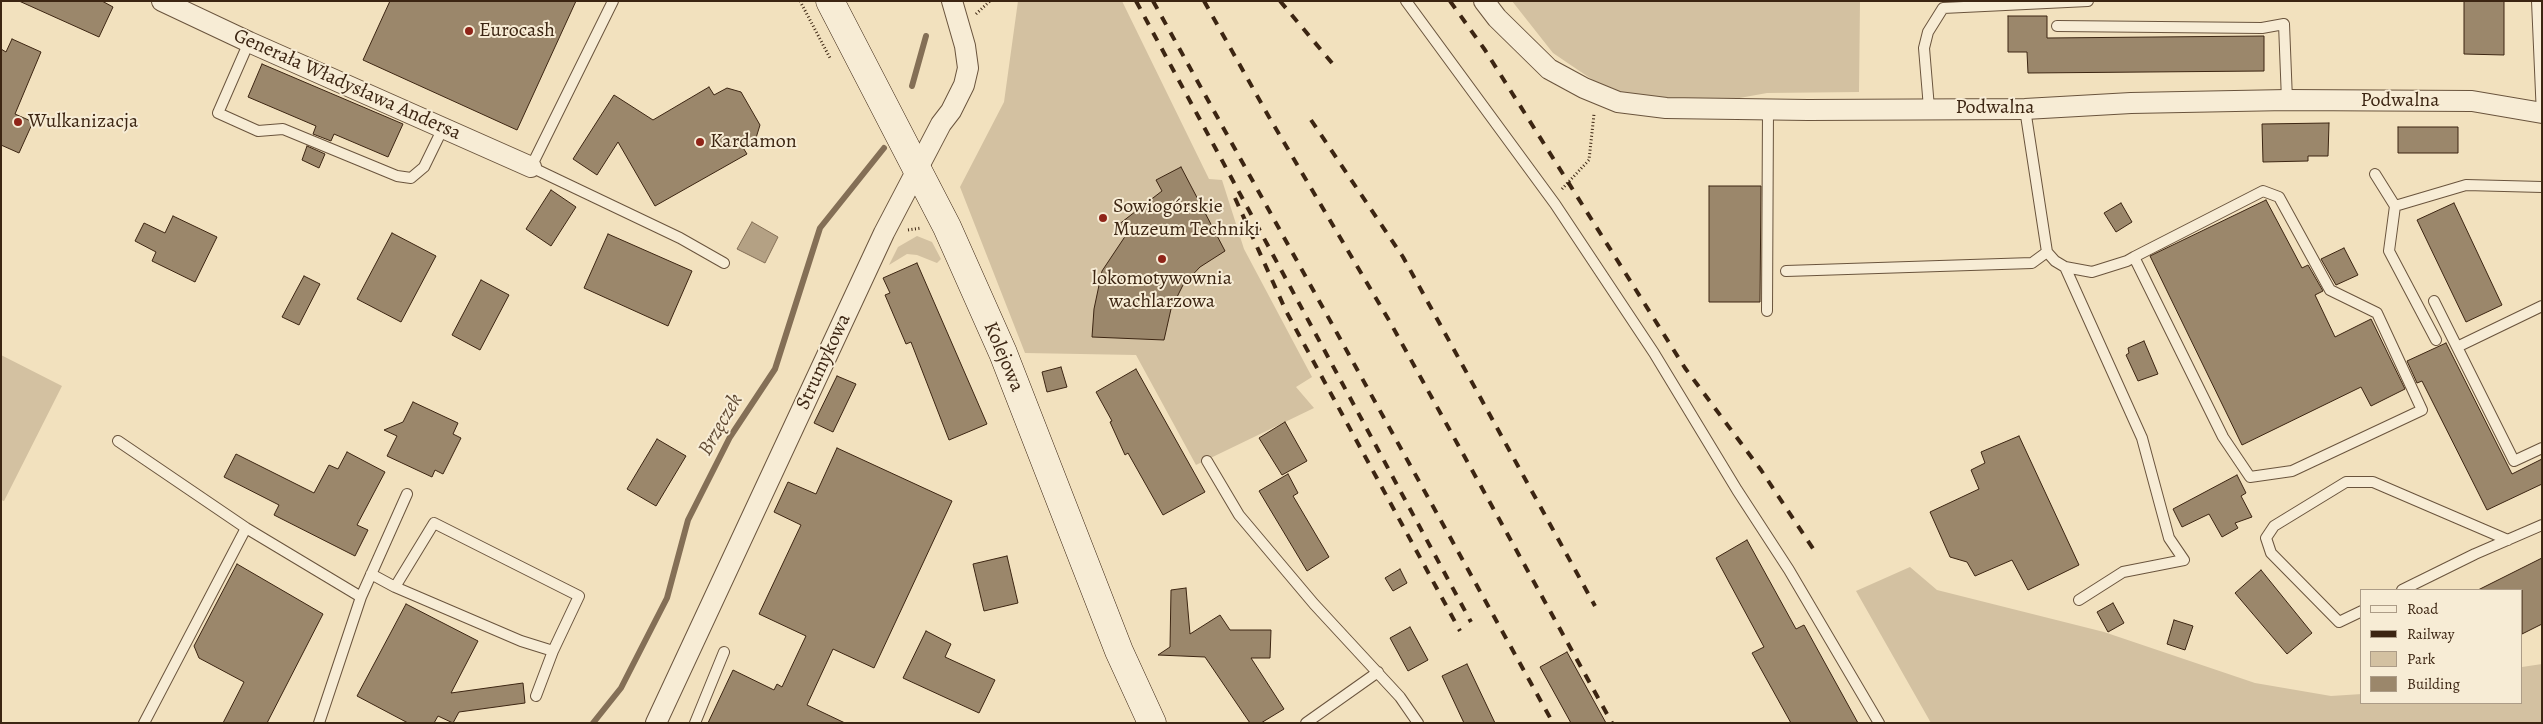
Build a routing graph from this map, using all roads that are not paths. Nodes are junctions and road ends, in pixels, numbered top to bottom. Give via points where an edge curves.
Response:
1 (162, 1) edge
2 (613, 1) edge
3 (830, 1) edge
4 (952, 1) edge
5 (1406, 1) edge
6 (1484, 1) edge
7 (2088, 1) edge
8 (2537, 1) edge
9 (2057, 26) dead end
10 (249, 42) junction
11 (2287, 100) junction
12 (1929, 108) junction
13 (2025, 109) junction
14 (1768, 110) junction
15 (2542, 113) edge
16 (2542, 117) edge
17 (443, 128) junction
18 (531, 167) junction
19 (918, 169) junction
20 (2375, 174) dead end
21 (2542, 187) edge
22 (2395, 206) junction
23 (2047, 252) junction
24 (2134, 257) junction
25 (724, 263) dead end
26 (2065, 267) junction
27 (1786, 271) dead end
28 (2434, 301) dead end
29 (2542, 306) edge
30 (1767, 312) dead end
31 (2436, 340) dead end
32 (2457, 347) junction
33 (118, 440) dead end
34 (2542, 448) edge
35 (1207, 461) dead end
36 (407, 494) dead end
37 (2542, 525) edge
38 (246, 528) junction
39 (2508, 540) junction
40 (371, 574) junction
41 (395, 587) junction
42 (2404, 589) edge
43 (361, 597) junction
44 (2079, 600) dead end
45 (2360, 612) edge
46 (553, 651) junction
47 (724, 652) dead end
48 (1378, 672) junction
49 (536, 696) dead end
50 (144, 723) edge
51 (319, 723) edge
52 (656, 723) edge
53 (695, 723) edge
54 (1152, 723) edge
55 (1306, 723) edge
56 (1418, 723) edge
57 (1879, 723) edge

1 - 10 street, Generała Władysława Andersa
2 - 18 lane
3 - 19 street, Kolejowa
4 - 19 street, Strumykowa via 959,19 968,68 959,96
5 - 57 lane via 1551,200 1654,353 1789,570
6 - 14 street, Podwalna via 1497,18 1550,69 1618,102 1666,108
7 - 12 lane via 1943,8 1928,32 1924,48
8 - 15 lane
9 - 11 lane via 2262,28 2284,24
10 - 17 street, Generała Władysława Andersa
10 - 17 lane via 218,113 258,130 283,130 397,176 411,178 424,168
11 - 13 street, Podwalna
11 - 15 street, Podwalna via 2472,101
12 - 13 street, Podwalna
12 - 14 street, Podwalna
13 - 23 lane
14 - 30 lane
15 - 16 lane
17 - 18 street, Generała Władysława Andersa
18 - 25 lane via 683,234
19 - 52 street, Strumykowa via 884,233
19 - 54 street, Kolejowa via 1003,353 1119,651
20 - 22 lane
21 - 22 lane via 2466,185
22 - 31 lane via 2389,251
23 - 26 lane via 2054,262
23 - 27 lane via 2032,263
24 - 24 lane via 2263,191 2279,197 2330,290 2377,313 2422,410 2292,471 2250,477 2223,438
24 - 26 lane via 2092,272
26 - 44 lane via 2142,438 2169,538 2184,560 2123,572
28 - 32 lane
29 - 32 lane
32 - 34 lane via 2514,461
33 - 38 lane
35 - 48 lane via 1239,515 1314,604
36 - 40 lane
37 - 39 lane
38 - 43 lane
38 - 50 lane
39 - 42 lane
39 - 45 lane via 2373,482 2346,482 2274,526 2266,538 2271,553 2339,622
40 - 41 lane
40 - 43 lane
41 - 46 lane via 521,641
41 - 46 lane via 434,524 579,596
43 - 51 lane
46 - 49 lane
47 - 53 lane
48 - 55 lane
48 - 56 lane

